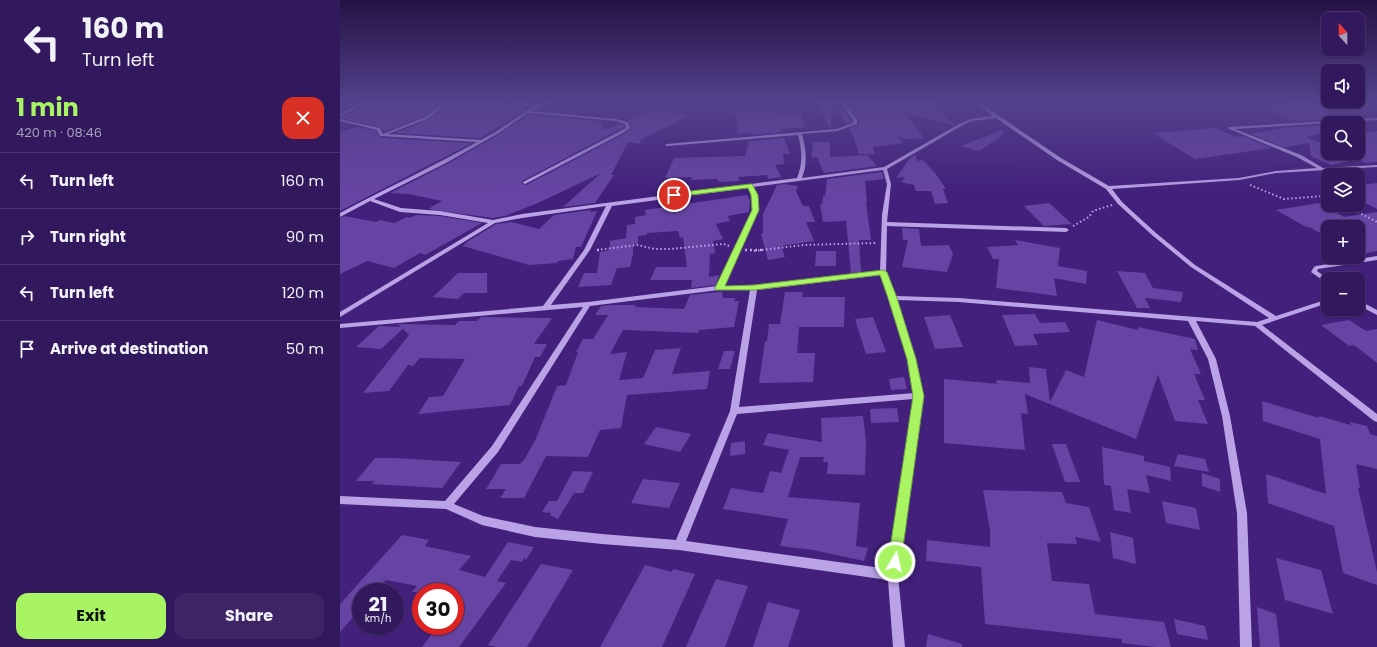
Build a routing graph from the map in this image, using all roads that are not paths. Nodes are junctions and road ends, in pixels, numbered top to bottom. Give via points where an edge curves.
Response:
1 (386, 133) edge
2 (493, 133) edge
3 (620, 133) edge
4 (807, 133) edge
5 (946, 133) edge
6 (1021, 133) edge
7 (1242, 133) edge
8 (800, 134) junction
9 (381, 135) joint
10 (481, 141) junction
11 (667, 145) dead end
12 (1377, 166) edge
13 (885, 168) junction
14 (1321, 168) edge
15 (1340, 168) edge
16 (1321, 169) edge
17 (799, 179) junction
18 (525, 183) dead end
19 (750, 186) junction
20 (1108, 188) junction
21 (369, 199) junction
22 (610, 204) junction
23 (340, 215) edge
24 (493, 222) junction
25 (885, 224) junction
26 (1066, 230) road end
27 (1377, 258) edge
28 (883, 272) junction
29 (1321, 277) edge
30 (719, 288) junction
31 (754, 288) junction
32 (893, 298) junction
33 (1321, 303) edge
34 (588, 304) junction
35 (1365, 306) edge
36 (546, 307) junction
37 (1377, 313) edge
38 (340, 316) edge
39 (1275, 318) junction
40 (1191, 319) junction
41 (1257, 324) junction
42 (340, 326) edge
43 (918, 396) junction
44 (734, 410) junction
45 (1377, 418) edge
46 (340, 500) edge
47 (447, 505) junction
48 (679, 545) junction
49 (893, 575) junction
50 (899, 647) edge
51 (1246, 647) edge

1 - 9 street
2 - 10 street
3 - 18 street
4 - 8 street
5 - 13 street
6 - 20 street
7 - 14 street via 1298,156
8 - 11 street
8 - 17 street via 804,169
9 - 10 street
10 - 21 street
12 - 15 street
13 - 17 street
13 - 25 street via 889,184
16 - 20 street via 1276,172 1239,179
17 - 19 street
19 - 22 street
19 - 30 street via 756,210
20 - 39 street via 1120,203 1193,266
21 - 23 street
21 - 24 street via 400,210 440,213
22 - 24 street
22 - 36 street via 587,250
24 - 38 street
25 - 26 street
25 - 28 street
27 - 29 street via 1316,268 1314,272
28 - 31 street
28 - 32 street
30 - 31 street
30 - 34 street
31 - 44 street
32 - 40 street via 959,300
32 - 43 street via 912,359
33 - 39 street
34 - 36 street
34 - 47 street via 495,449
35 - 37 street
36 - 42 street
39 - 41 street
40 - 41 street
40 - 51 street via 1212,360 1226,416 1242,513
41 - 45 street
43 - 44 street
43 - 49 street
44 - 48 street
46 - 47 street
47 - 48 street via 482,520 536,532
48 - 49 street
49 - 50 street

